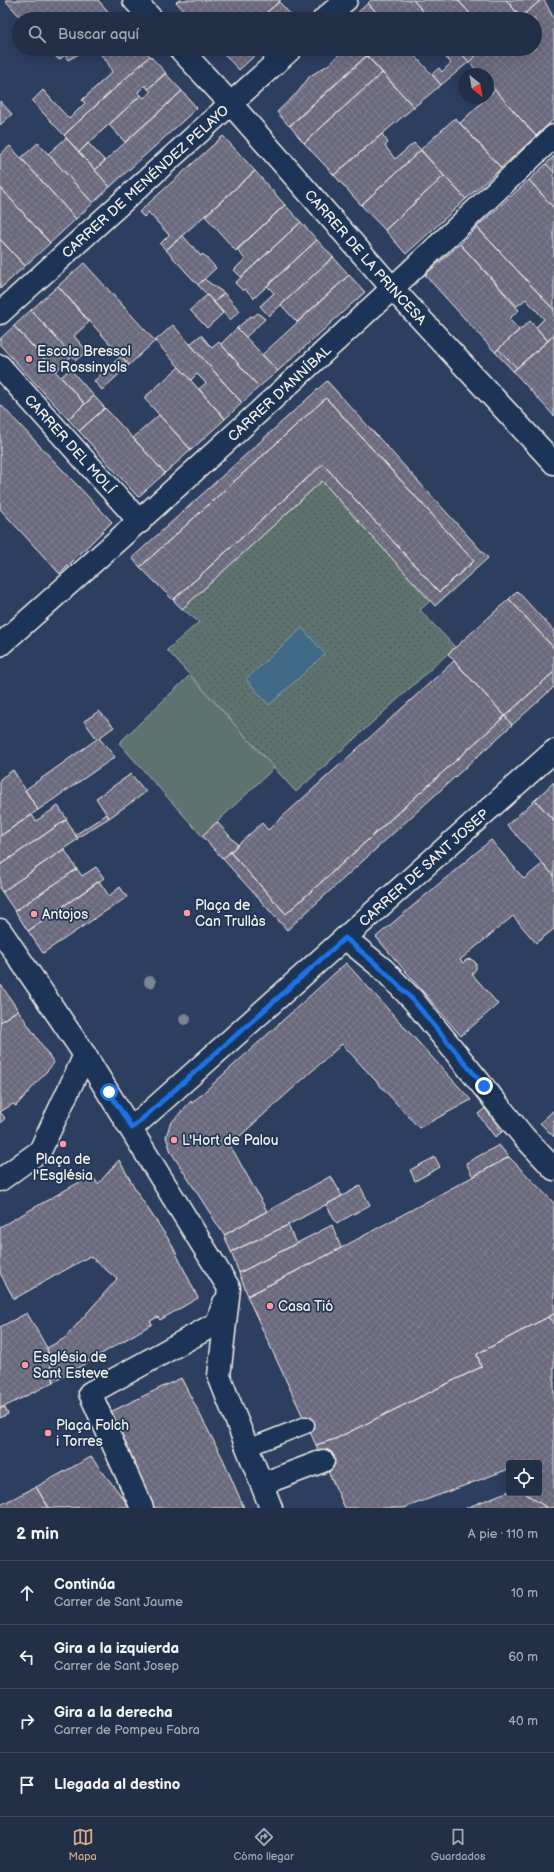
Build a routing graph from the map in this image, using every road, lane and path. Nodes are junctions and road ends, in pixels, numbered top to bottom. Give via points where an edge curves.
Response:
1 (134, 0) edge
2 (346, 0) edge
3 (145, 12) edge
4 (332, 12) edge
5 (186, 56) edge
6 (283, 56) edge
7 (231, 104) junction
8 (554, 136) edge
9 (393, 289) junction
10 (0, 313) edge
11 (0, 366) edge
12 (554, 463) edge
13 (140, 522) junction
14 (0, 645) edge
15 (554, 751) edge
16 (0, 930) edge
17 (345, 938) junction
18 (85, 1055) junction
19 (132, 1128) junction
20 (554, 1169) edge
21 (0, 1180) edge
22 (229, 1288) junction
23 (306, 1425) dead end
24 (247, 1448) junction
25 (323, 1461) dead end
26 (262, 1484) junction
27 (142, 1508) edge
28 (271, 1508) edge

1 - 3 street
2 - 4 street
5 - 7 street, CARRER DE LA PRINCESA
6 - 7 street, CARRER DE MENÉNDEZ PELAYO
7 - 9 street, CARRER DE LA PRINCESA
7 - 10 street, CARRER DE MENÉNDEZ PELAYO
8 - 9 street, CARRER D'ANNÍBAL
9 - 12 street, CARRER DE LA PRINCESA
9 - 13 street, CARRER D'ANNÍBAL
11 - 13 street, CARRER DEL MOLÍ
13 - 14 street, CARRER D'ANNÍBAL
15 - 17 street, CARRER DE SANT JOSEP
16 - 18 street
17 - 19 street, CARRER DE SANT JOSEP
17 - 20 street via 413,1000 524,1137
18 - 19 street
18 - 21 street via 40,1151
19 - 22 street
22 - 24 street via 219,1376
22 - 27 street via 217,1323 90,1393
23 - 24 lane
24 - 26 street
25 - 26 street
26 - 28 street

